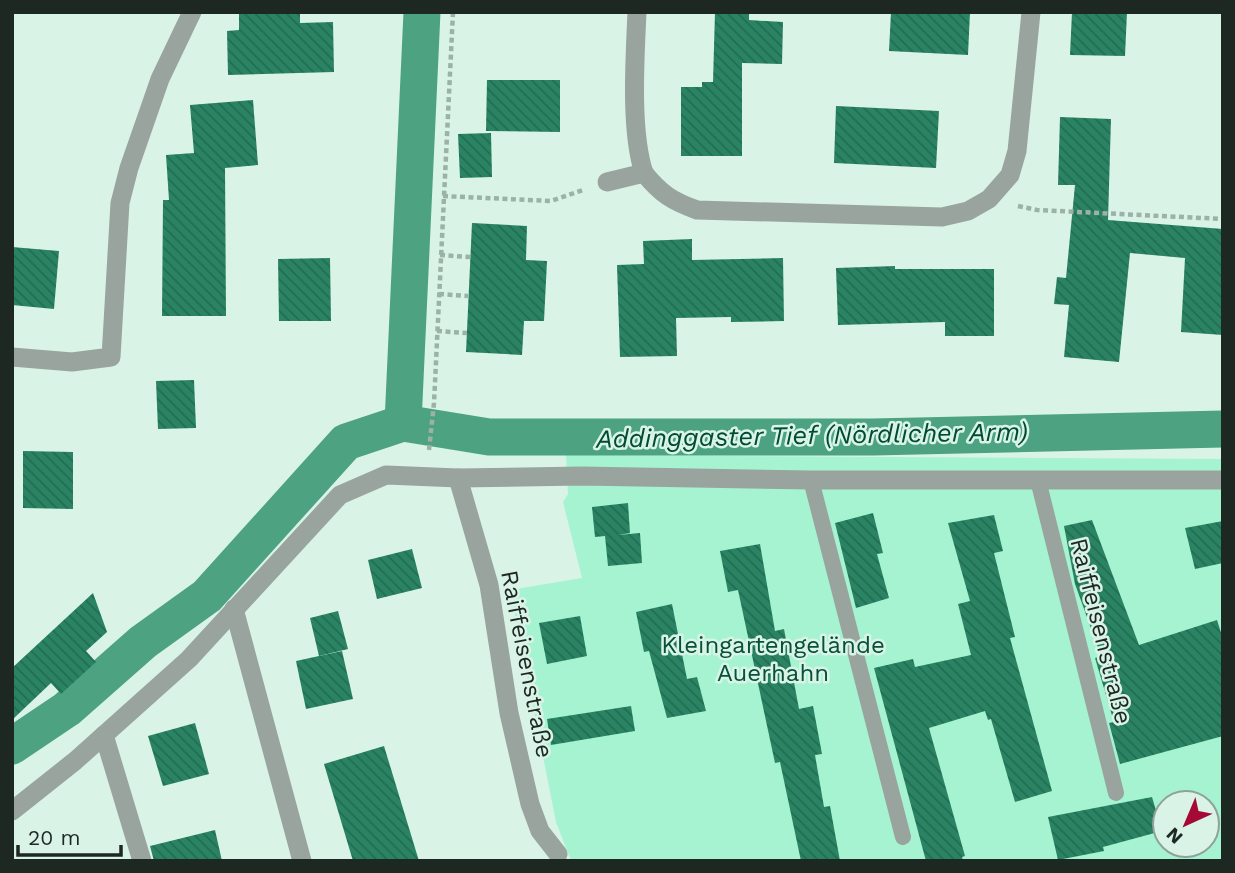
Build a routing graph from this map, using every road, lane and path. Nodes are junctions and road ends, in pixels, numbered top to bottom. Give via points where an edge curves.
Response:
1 (192, 12) edge
2 (453, 12) edge
3 (637, 12) edge
4 (1031, 12) edge
5 (644, 173) junction
6 (607, 182) joint
7 (443, 196) junction
8 (989, 199) junction
9 (1223, 219) edge
10 (440, 255) junction
11 (470, 257) dead end
12 (439, 295) junction
13 (468, 296) dead end
14 (437, 331) junction
15 (467, 333) dead end
16 (12, 357) edge
17 (426, 475) junction
18 (458, 478) junction
19 (811, 480) junction
20 (1038, 480) junction
21 (1223, 480) edge
22 (234, 609) junction
23 (104, 735) junction
24 (1116, 793) dead end
25 (12, 811) edge
26 (903, 837) dead end
27 (558, 854) dead end
28 (142, 861) edge
29 (302, 861) edge

1 - 16 street via 160,79 120,203 111,357 72,362
2 - 7 path
3 - 5 street via 636,129
4 - 8 street via 1017,151 1010,176
5 - 6 street
5 - 8 street via 672,201 697,210 942,217 968,211
6 - 7 path via 551,201
7 - 10 path
8 - 9 path via 1037,210
10 - 11 path
10 - 12 path
12 - 13 path
12 - 14 path
14 - 15 path
14 - 17 path
17 - 18 street
17 - 22 street via 386,475 340,495
18 - 19 street
18 - 27 street, Raiffeisenstraße via 489,586 509,713 530,804 540,831
19 - 20 street
19 - 26 lane
20 - 21 street
20 - 24 lane, Raiffeisenstraße
22 - 23 street via 189,659
22 - 29 street
23 - 25 street
23 - 28 street

